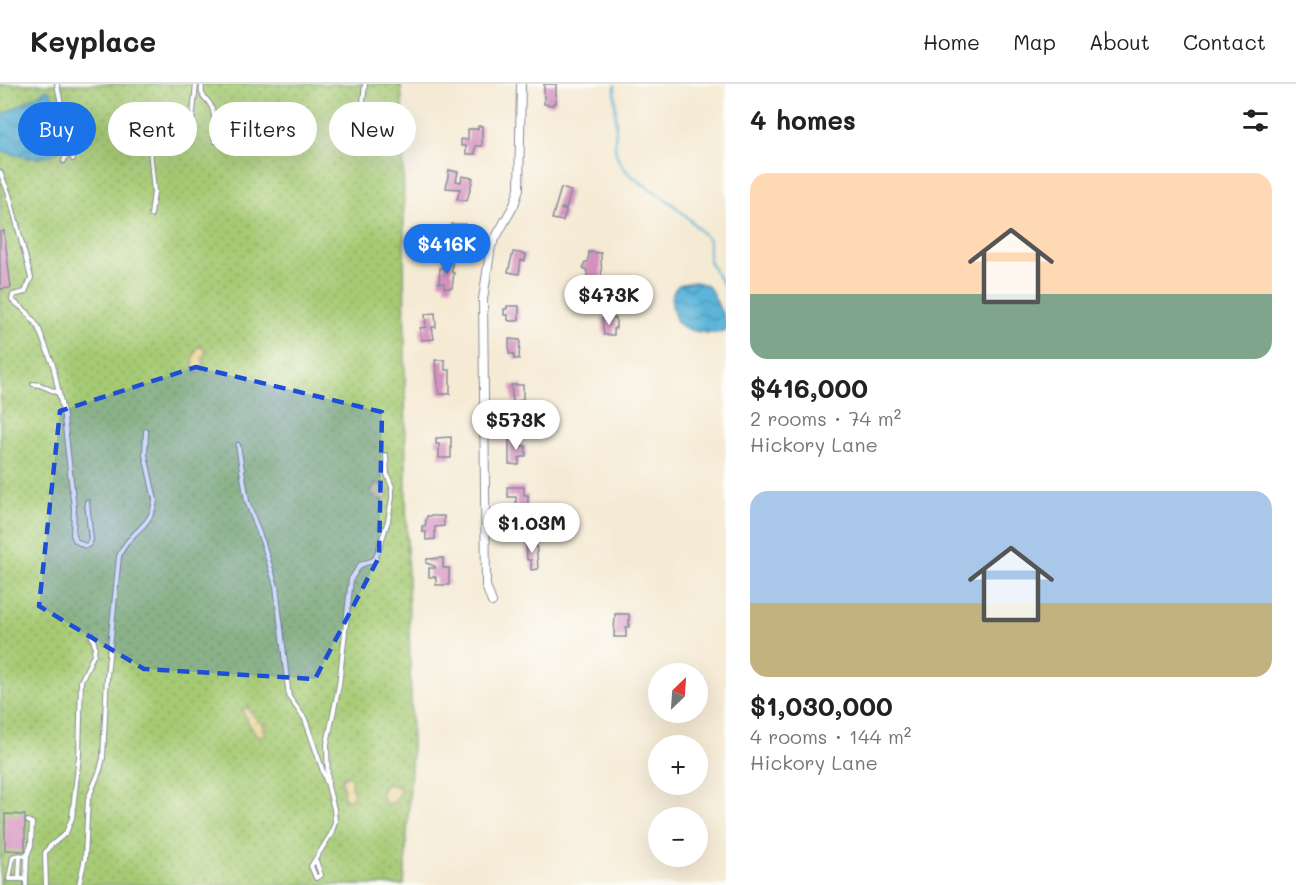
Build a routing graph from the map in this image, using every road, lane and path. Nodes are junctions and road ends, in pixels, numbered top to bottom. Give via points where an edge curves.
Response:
1 (57, 84) edge
2 (197, 84) edge
3 (365, 84) edge
4 (521, 84) edge
5 (61, 102) edge
6 (363, 102) edge
7 (209, 103) edge
8 (65, 156) edge
9 (72, 156) edge
10 (73, 159) dead end
11 (64, 160) dead end
12 (0, 172) edge
13 (151, 214) dead end
14 (33, 384) dead end
15 (58, 393) junction
16 (146, 431) dead end
17 (238, 445) dead end
18 (386, 454) dead end
19 (87, 502) dead end
20 (492, 602) dead end
21 (91, 633) dead end
22 (328, 786) junction
23 (28, 821) dead end
24 (20, 855) junction
25 (27, 856) junction
26 (316, 861) dead end
27 (19, 879) junction
28 (26, 879) junction
29 (26, 885) edge
30 (46, 885) edge
31 (79, 885) edge

1 - 5 lane
2 - 7 lane via 202,84 201,94
2 - 13 lane via 191,133 184,143 158,141 150,148 154,192
3 - 6 lane
4 - 20 street via 519,189 491,246 483,299 486,586
8 - 11 lane
9 - 10 lane
12 - 15 lane via 31,278 25,292 12,300 27,312 43,336
14 - 15 lane
15 - 19 lane via 74,508 73,535 85,546 91,540
16 - 31 lane via 145,455 154,507 150,520 128,539 119,556 103,758 88,799 85,858
17 - 22 lane via 247,501 276,586 289,697 305,719
18 - 22 lane via 391,508 376,557 360,565 351,579 339,685 327,744
21 - 30 lane via 95,646 81,681 72,818 66,833 45,853
22 - 26 lane via 335,822
23 - 25 lane via 32,823
24 - 25 lane
24 - 27 lane
24 - 27 lane via 13,857 9,873 9,879
25 - 28 lane
27 - 28 lane
28 - 29 lane

